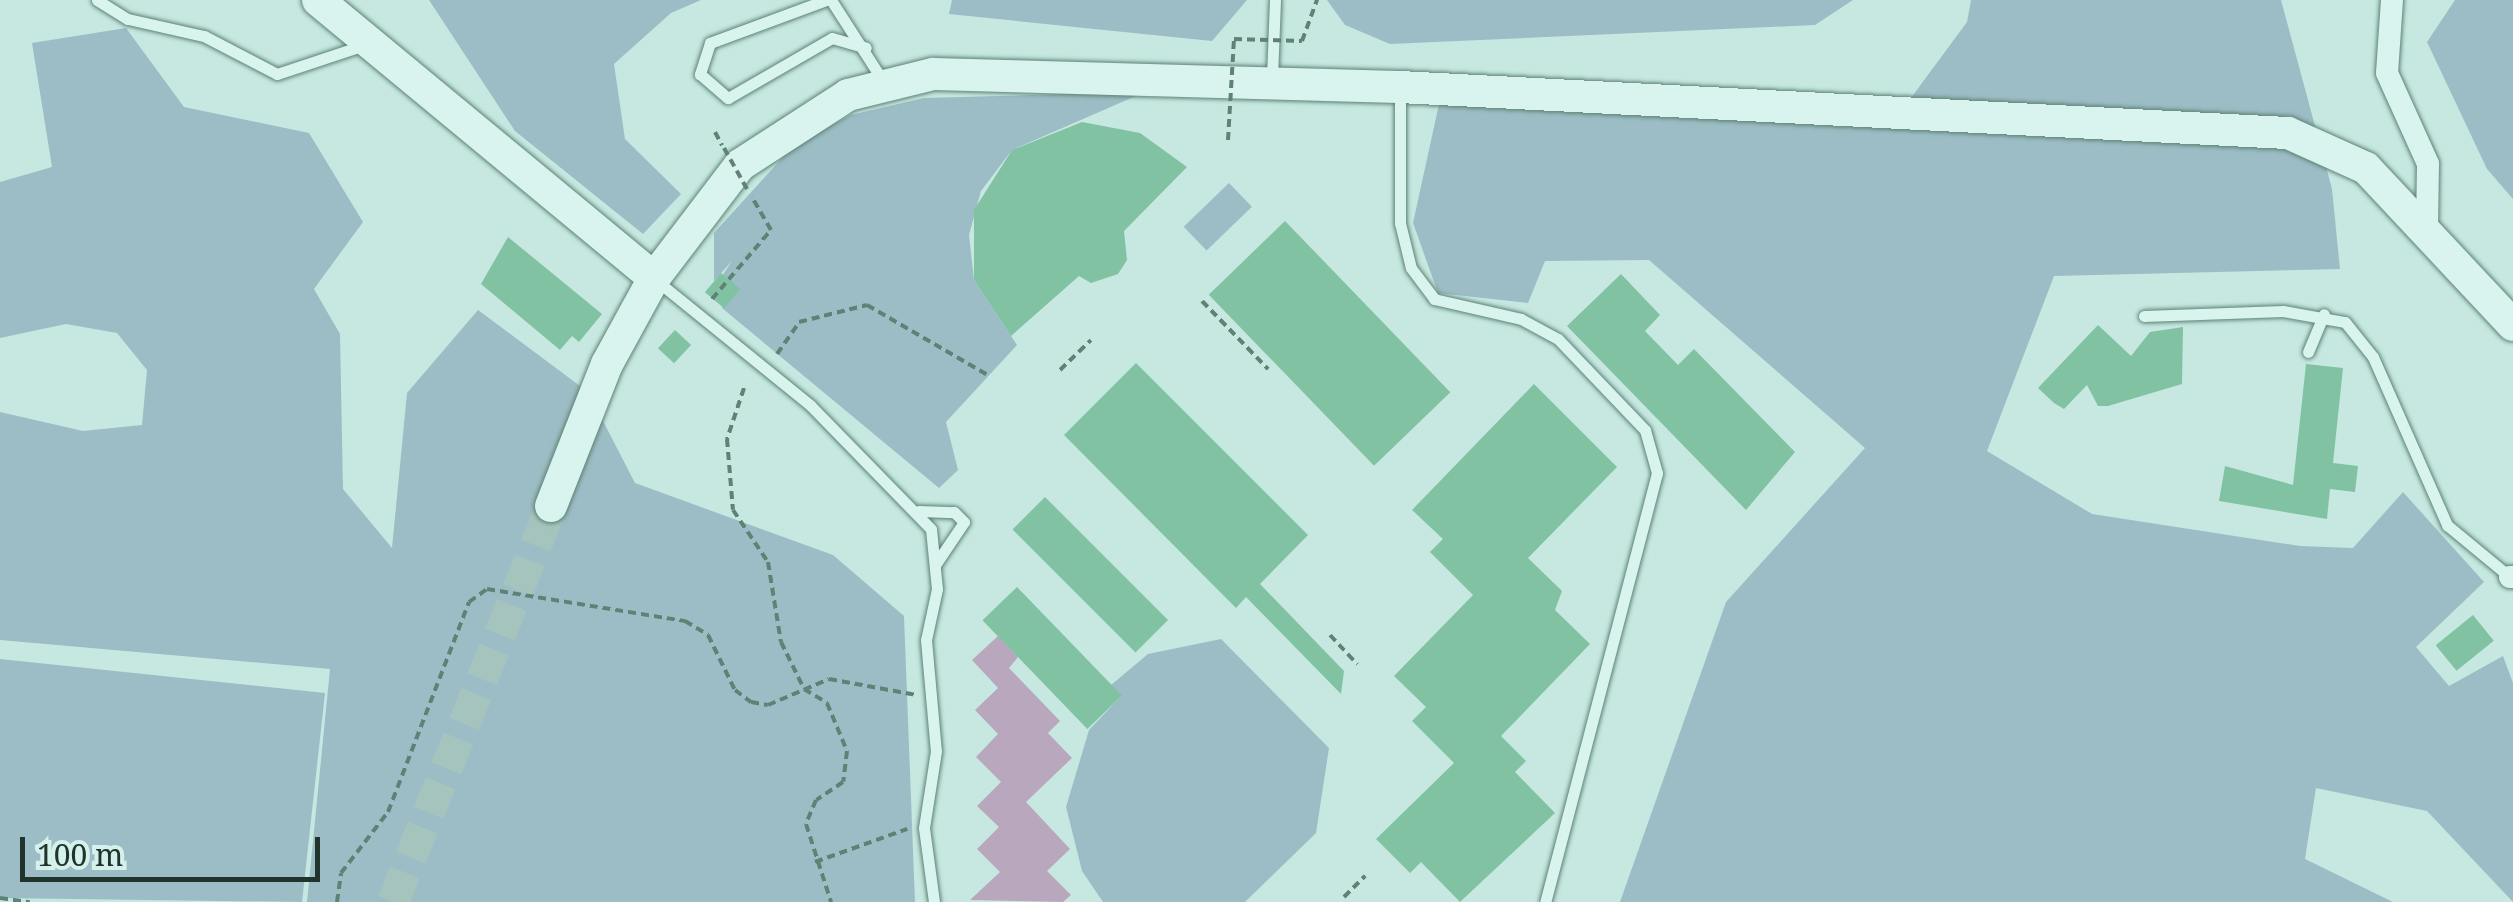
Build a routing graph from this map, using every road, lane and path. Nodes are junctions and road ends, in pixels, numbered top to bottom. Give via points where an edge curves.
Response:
1 (97, 0) edge
2 (318, 0) edge
3 (829, 0) edge
4 (1275, 0) edge
5 (1317, 0) edge
6 (2392, 0) edge
7 (368, 41) junction
8 (866, 48) junction
9 (883, 81) junction
10 (1272, 82) junction
11 (1400, 87) junction
12 (715, 132) dead end
13 (1228, 140) dead end
14 (2427, 231) junction
15 (654, 278) junction
16 (712, 299) dead end
17 (1202, 301) dead end
18 (2324, 314) junction
19 (2144, 316) dead end
20 (2513, 325) edge
21 (1091, 340) dead end
22 (2308, 352) dead end
23 (777, 354) dead end
24 (1268, 369) dead end
25 (1060, 370) dead end
26 (986, 374) dead end
27 (744, 388) dead end
28 (551, 506) tunnel mouth
29 (919, 511) junction
30 (935, 565) junction
31 (2512, 577) edge
32 (1330, 636) dead end
33 (1357, 664) dead end
34 (804, 689) junction
35 (931, 700) junction
36 (912, 829) dead end
37 (815, 862) junction
38 (1366, 876) dead end
39 (1344, 897) dead end
40 (0, 898) edge
41 (30, 902) edge
42 (337, 902) edge
43 (831, 902) edge
44 (934, 902) edge
45 (1546, 902) edge

1 - 7 lane via 128,19 204,36 277,74 352,56
2 - 7 street
3 - 8 lane
3 - 8 lane via 720,37 702,51 700,74 728,98 832,38
4 - 10 lane
5 - 13 path, bridge via 1302,40 1234,39
6 - 14 street via 2388,73 2428,164
7 - 15 street
8 - 9 lane
9 - 10 street via 996,74
9 - 15 street via 761,146
10 - 11 street
11 - 14 street via 2288,133 2366,168
11 - 45 lane via 1400,223 1410,268 1434,299 1520,320 1558,340 1644,430 1657,472
12 - 16 path, bridge via 771,230
14 - 20 street
15 - 28 street via 608,364
15 - 29 lane via 810,404
17 - 24 path
18 - 19 lane
18 - 22 lane
18 - 31 lane via 2361,334 2446,525
21 - 25 path
23 - 26 path via 799,322 866,305 942,340
27 - 34 path via 727,439 730,495 768,562 770,615
29 - 30 lane
29 - 30 lane via 954,512 964,522
30 - 35 lane via 926,640
32 - 33 path
34 - 35 path via 856,681
34 - 37 path via 827,704 847,751 843,782 816,800 806,824
34 - 42 path via 750,702 734,690 708,635 684,621 488,590 468,602 388,812 341,873
35 - 44 lane via 936,751 924,828
36 - 37 path
37 - 43 path
38 - 39 path
40 - 41 path

